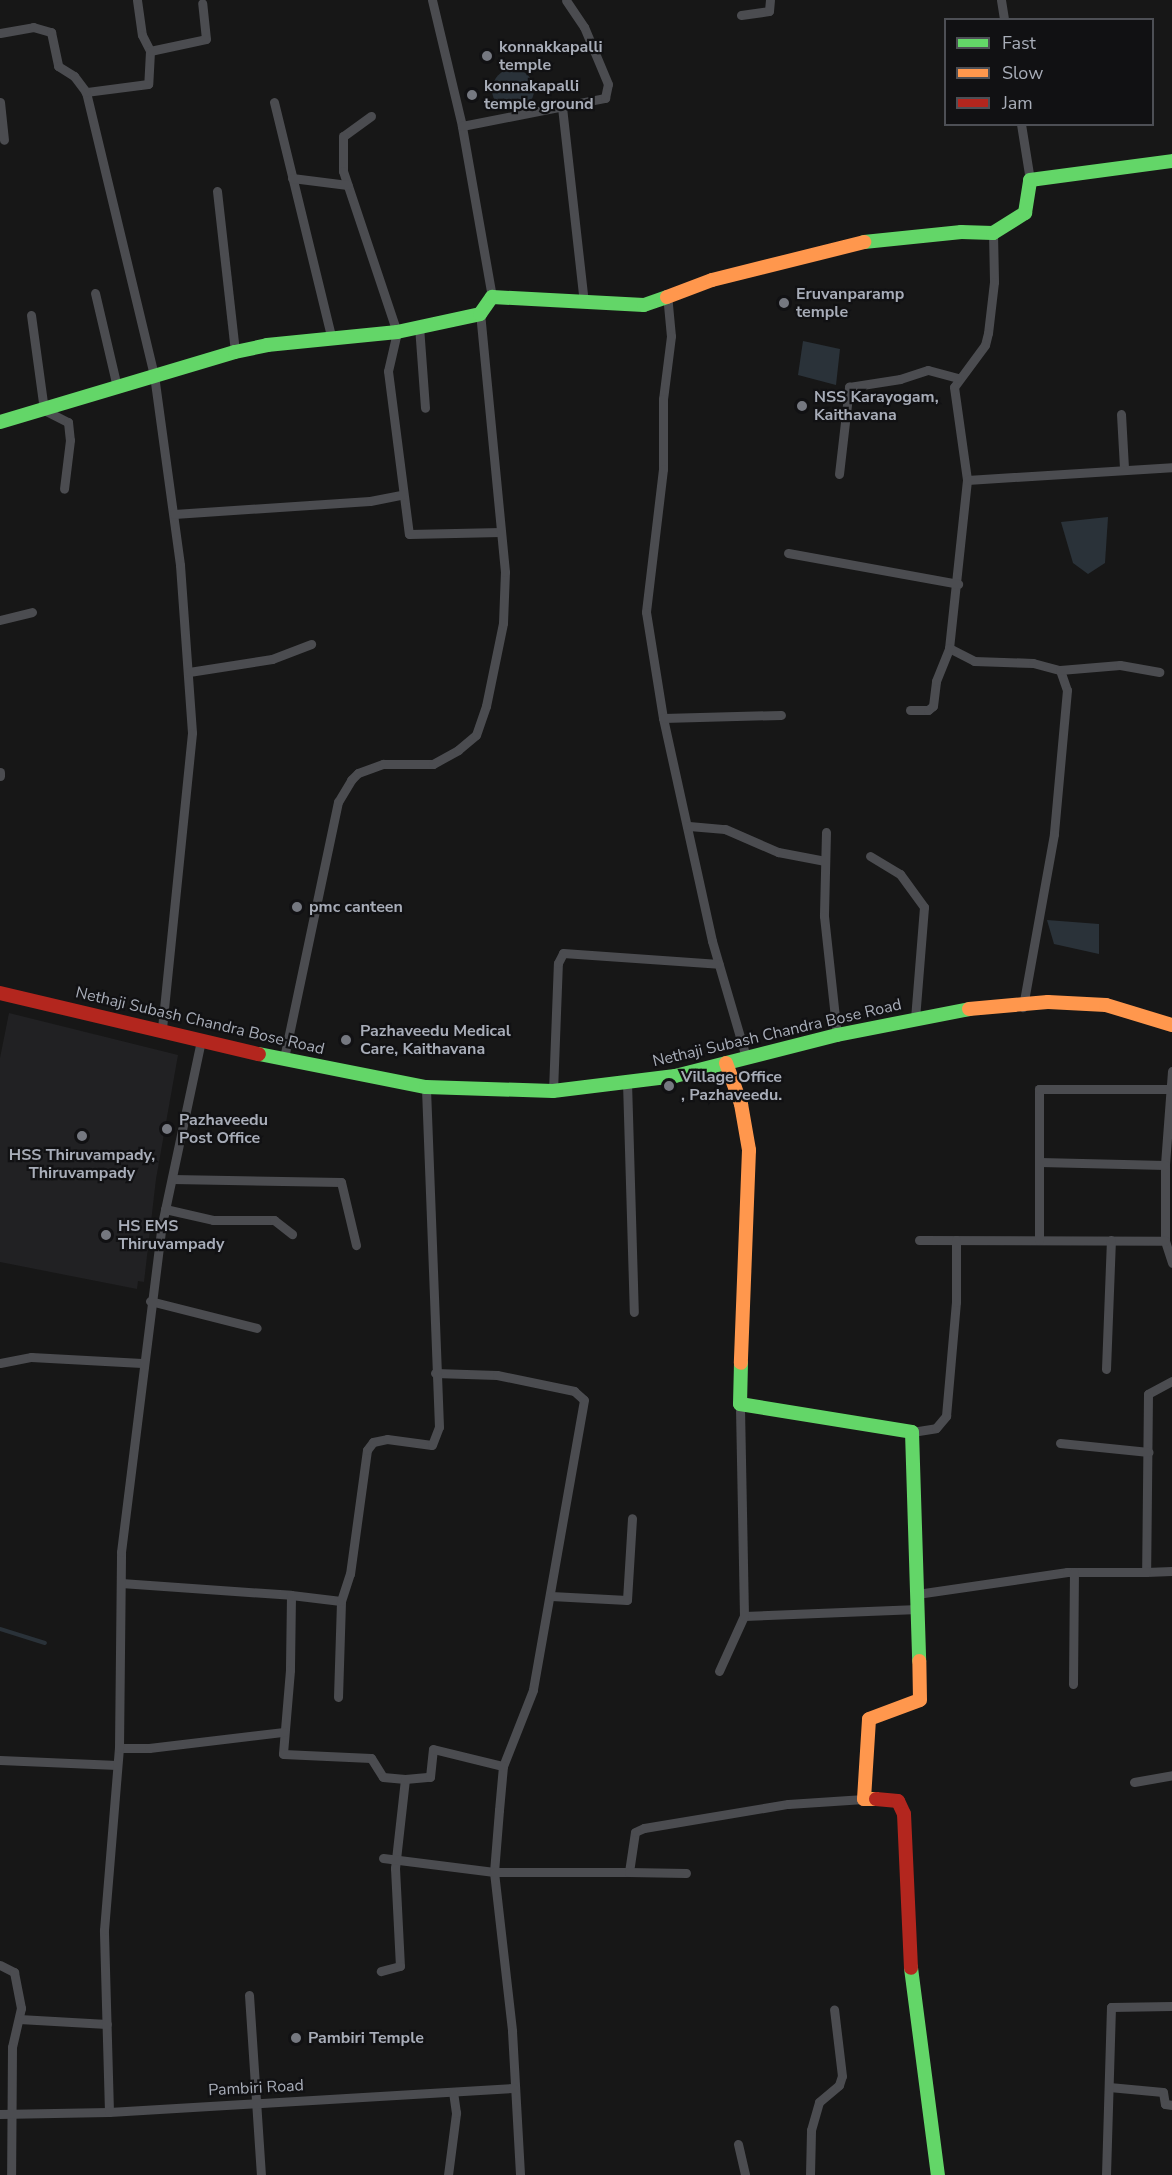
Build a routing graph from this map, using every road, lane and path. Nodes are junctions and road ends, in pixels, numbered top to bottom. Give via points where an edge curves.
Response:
1 (137, 0) edge
2 (432, 0) edge
3 (566, 0) edge
4 (770, 0) edge
5 (1001, 0) edge
6 (202, 3) dead end
7 (741, 15) dead end
8 (1004, 18) edge
9 (0, 33) edge
10 (150, 51) junction
11 (86, 92) junction
12 (0, 102) edge
13 (273, 102) dead end
14 (562, 107) junction
15 (371, 116) dead end
16 (462, 126) junction
17 (1021, 126) edge
18 (4, 140) dead end
19 (1172, 161) edge
20 (292, 178) junction
21 (1030, 180) junction
22 (348, 185) junction
23 (217, 191) dead end
24 (993, 233) junction
25 (95, 293) dead end
26 (667, 294) junction
27 (492, 297) junction
28 (584, 302) junction
29 (480, 314) junction
30 (30, 315) dead end
31 (419, 326) junction
32 (397, 332) junction
33 (332, 340) junction
34 (235, 352) junction
35 (154, 375) junction
36 (957, 378) junction
37 (117, 387) junction
38 (426, 408) dead end
39 (44, 410) junction
40 (1121, 414) dead end
41 (0, 422) edge
42 (1172, 467) edge
43 (1124, 468) junction
44 (839, 474) dead end
45 (967, 480) junction
46 (64, 489) dead end
47 (402, 495) junction
48 (174, 514) junction
49 (501, 532) junction
50 (788, 553) dead end
51 (958, 584) junction
52 (32, 612) dead end
53 (0, 620) edge
54 (311, 644) dead end
55 (949, 648) junction
56 (1060, 670) junction
57 (189, 672) junction
58 (1160, 672) dead end
59 (910, 710) dead end
60 (781, 715) dead end
61 (663, 718) junction
62 (690, 826) junction
63 (826, 832) dead end
64 (870, 856) dead end
65 (825, 861) junction
66 (719, 964) junction
67 (0, 993) edge
68 (1023, 1007) junction
69 (915, 1018) junction
70 (1172, 1025) edge
71 (162, 1030) junction
72 (837, 1035) junction
73 (201, 1041) junction
74 (746, 1057) junction
75 (284, 1059) junction
76 (726, 1063) junction
77 (1172, 1071) edge
78 (627, 1082) junction
79 (426, 1087) junction
80 (1170, 1089) junction
81 (553, 1091) junction
82 (1040, 1162) junction
83 (1165, 1165) junction
84 (172, 1179) junction
85 (165, 1209) junction
86 (292, 1234) dead end
87 (919, 1240) dead end
88 (956, 1240) junction
89 (1039, 1240) junction
90 (1111, 1240) junction
91 (1165, 1241) junction
92 (356, 1245) dead end
93 (1172, 1263) edge
94 (150, 1301) junction
95 (634, 1312) dead end
96 (258, 1328) dead end
97 (0, 1363) edge
98 (142, 1363) junction
99 (1106, 1369) dead end
100 (435, 1373) junction
101 (1172, 1381) edge
102 (740, 1404) junction
103 (912, 1432) junction
104 (1060, 1443) dead end
105 (1149, 1452) junction
106 (632, 1518) dead end
107 (1172, 1571) edge
108 (1074, 1572) junction
109 (1146, 1572) junction
110 (121, 1583) junction
111 (917, 1594) junction
112 (291, 1595) junction
113 (551, 1596) junction
114 (341, 1601) junction
115 (918, 1609) junction
116 (744, 1616) junction
117 (719, 1671) dead end
118 (1072, 1684) dead end
119 (338, 1697) dead end
120 (284, 1732) junction
121 (119, 1748) junction
122 (0, 1760) edge
123 (117, 1765) junction
124 (503, 1766) junction
125 (1172, 1775) edge
126 (405, 1779) junction
127 (1134, 1782) dead end
128 (864, 1799) junction
129 (383, 1858) dead end
130 (395, 1859) junction
131 (494, 1872) junction
132 (629, 1872) junction
133 (686, 1873) dead end
134 (0, 1965) edge
135 (381, 1971) dead end
136 (249, 1995) dead end
137 (1172, 2006) edge
138 (834, 2009) dead end
139 (19, 2019) junction
140 (107, 2024) junction
141 (1109, 2087) junction
142 (513, 2088) junction
143 (453, 2092) junction
144 (258, 2103) junction
145 (1172, 2105) edge
146 (109, 2112) junction
147 (0, 2114) edge
148 (11, 2115) junction
149 (738, 2144) dead end
150 (11, 2175) edge
151 (261, 2175) edge
152 (447, 2175) edge
153 (520, 2175) edge
154 (745, 2175) edge
155 (810, 2175) edge
156 (938, 2175) edge
157 (1106, 2175) edge

1 - 10 street
2 - 16 street
3 - 14 street via 584,27 609,93 605,98
4 - 7 street via 769,11
5 - 8 street
6 - 10 street via 206,39
9 - 11 street via 33,27 51,32 58,66 74,76
10 - 11 street via 148,84
11 - 35 street
12 - 18 street
13 - 20 street
14 - 16 street
14 - 28 street
15 - 22 street via 343,136 343,171
16 - 27 street
17 - 21 street
19 - 21 street
20 - 22 street
20 - 33 street
21 - 24 street via 1025,213
22 - 32 street
23 - 34 street
24 - 26 street via 961,232 848,244
24 - 36 street via 994,282 988,333 985,345
25 - 37 street
26 - 28 street via 644,305
26 - 61 street via 671,336 663,399 663,469 657,542 646,594
27 - 28 street
27 - 29 street
29 - 31 street
29 - 49 street
30 - 39 street
31 - 32 street
31 - 38 street
32 - 33 street
32 - 47 street via 388,371
33 - 34 street via 267,345
34 - 35 street
35 - 37 street
35 - 48 street
36 - 44 street via 928,370 849,387
36 - 45 street via 954,398
37 - 39 street
39 - 41 street
39 - 46 street via 68,422 70,440
40 - 43 street
42 - 43 street
43 - 45 street
45 - 51 street
47 - 48 street via 370,501
47 - 49 street via 409,534
48 - 57 street
49 - 75 street via 503,623 476,735 433,764 383,764 358,773 351,780 338,802
50 - 51 street
51 - 55 street via 951,610
52 - 53 street
54 - 57 street via 272,659
55 - 56 street via 974,661 1034,663
55 - 59 street via 936,681 933,706 928,710
56 - 58 street via 1120,665
56 - 68 street via 1067,690 1054,834
57 - 71 street via 192,733
60 - 61 street
61 - 62 street
62 - 65 street via 724,829 778,852
62 - 66 street
63 - 65 street
64 - 69 street via 900,874 924,907
65 - 72 street via 824,916
66 - 74 street
66 - 81 street via 563,953 558,963
67 - 71 street, Nethaji Subash Chandra Bose Road
68 - 69 street, Nethaji Subash Chandra Bose Road via 980,1007
68 - 70 street, Nethaji Subash Chandra Bose Road via 1048,1002 1106,1005
69 - 72 street, Nethaji Subash Chandra Bose Road
71 - 73 street, Nethaji Subash Chandra Bose Road
72 - 74 street, Nethaji Subash Chandra Bose Road
73 - 75 street, Nethaji Subash Chandra Bose Road
73 - 84 street
74 - 76 street, Nethaji Subash Chandra Bose Road
75 - 79 street, Nethaji Subash Chandra Bose Road
76 - 78 street, Nethaji Subash Chandra Bose Road via 675,1076
76 - 102 street via 741,1104 749,1150
77 - 80 street
78 - 81 street, Nethaji Subash Chandra Bose Road
78 - 95 street
79 - 81 street, Nethaji Subash Chandra Bose Road
79 - 100 street
80 - 82 street via 1039,1089
80 - 83 street
82 - 83 street
82 - 89 street
83 - 91 street
84 - 85 street
84 - 92 street via 341,1182
85 - 86 street via 213,1220 274,1220
85 - 94 street
87 - 88 street
88 - 89 street
88 - 103 street via 956,1302 946,1416 936,1428
89 - 90 street
90 - 91 street
90 - 99 street
91 - 93 street
94 - 96 street
94 - 98 street
97 - 98 street via 31,1357
98 - 110 street
100 - 113 street via 497,1375 574,1391 584,1400
100 - 114 street via 439,1427 432,1445 387,1439 373,1442 367,1449 350,1574
101 - 105 street via 1148,1394
102 - 103 street
102 - 116 street
103 - 111 street via 916,1449
104 - 105 street
105 - 109 street
106 - 113 street via 627,1600
107 - 109 street
108 - 109 street
108 - 111 street
108 - 118 street
110 - 112 street
110 - 121 street
111 - 115 street
112 - 114 street
112 - 120 street
113 - 124 street via 533,1690
114 - 119 street
115 - 116 street
115 - 128 street via 920,1700 869,1719
116 - 117 street
120 - 121 street
120 - 126 street via 283,1754 371,1758 383,1777
121 - 123 street
122 - 123 street
123 - 140 street via 104,1930
124 - 126 street via 433,1749 430,1778
124 - 131 street
125 - 127 street
126 - 130 street
128 - 132 street via 789,1804 644,1828 635,1832
128 - 156 street via 891,1798 898,1801 904,1814 907,1943 926,2060
129 - 130 street
130 - 131 street
130 - 135 street via 400,1966
131 - 132 street
131 - 142 street via 512,2031
132 - 133 street
134 - 139 street via 14,1972 21,2008
136 - 144 street
137 - 141 street via 1111,2007
138 - 155 street via 842,2076 839,2085 819,2102 811,2130
139 - 140 street
139 - 148 street via 12,2047
140 - 146 street
141 - 145 street via 1163,2092 1165,2104
141 - 157 street
142 - 143 street, Pambiri Road
142 - 153 street
143 - 144 street, Pambiri Road
143 - 152 street via 456,2113
144 - 146 street, Pambiri Road
144 - 151 street
146 - 148 street, Pambiri Road
147 - 148 street, Pambiri Road
148 - 150 street
149 - 154 street

